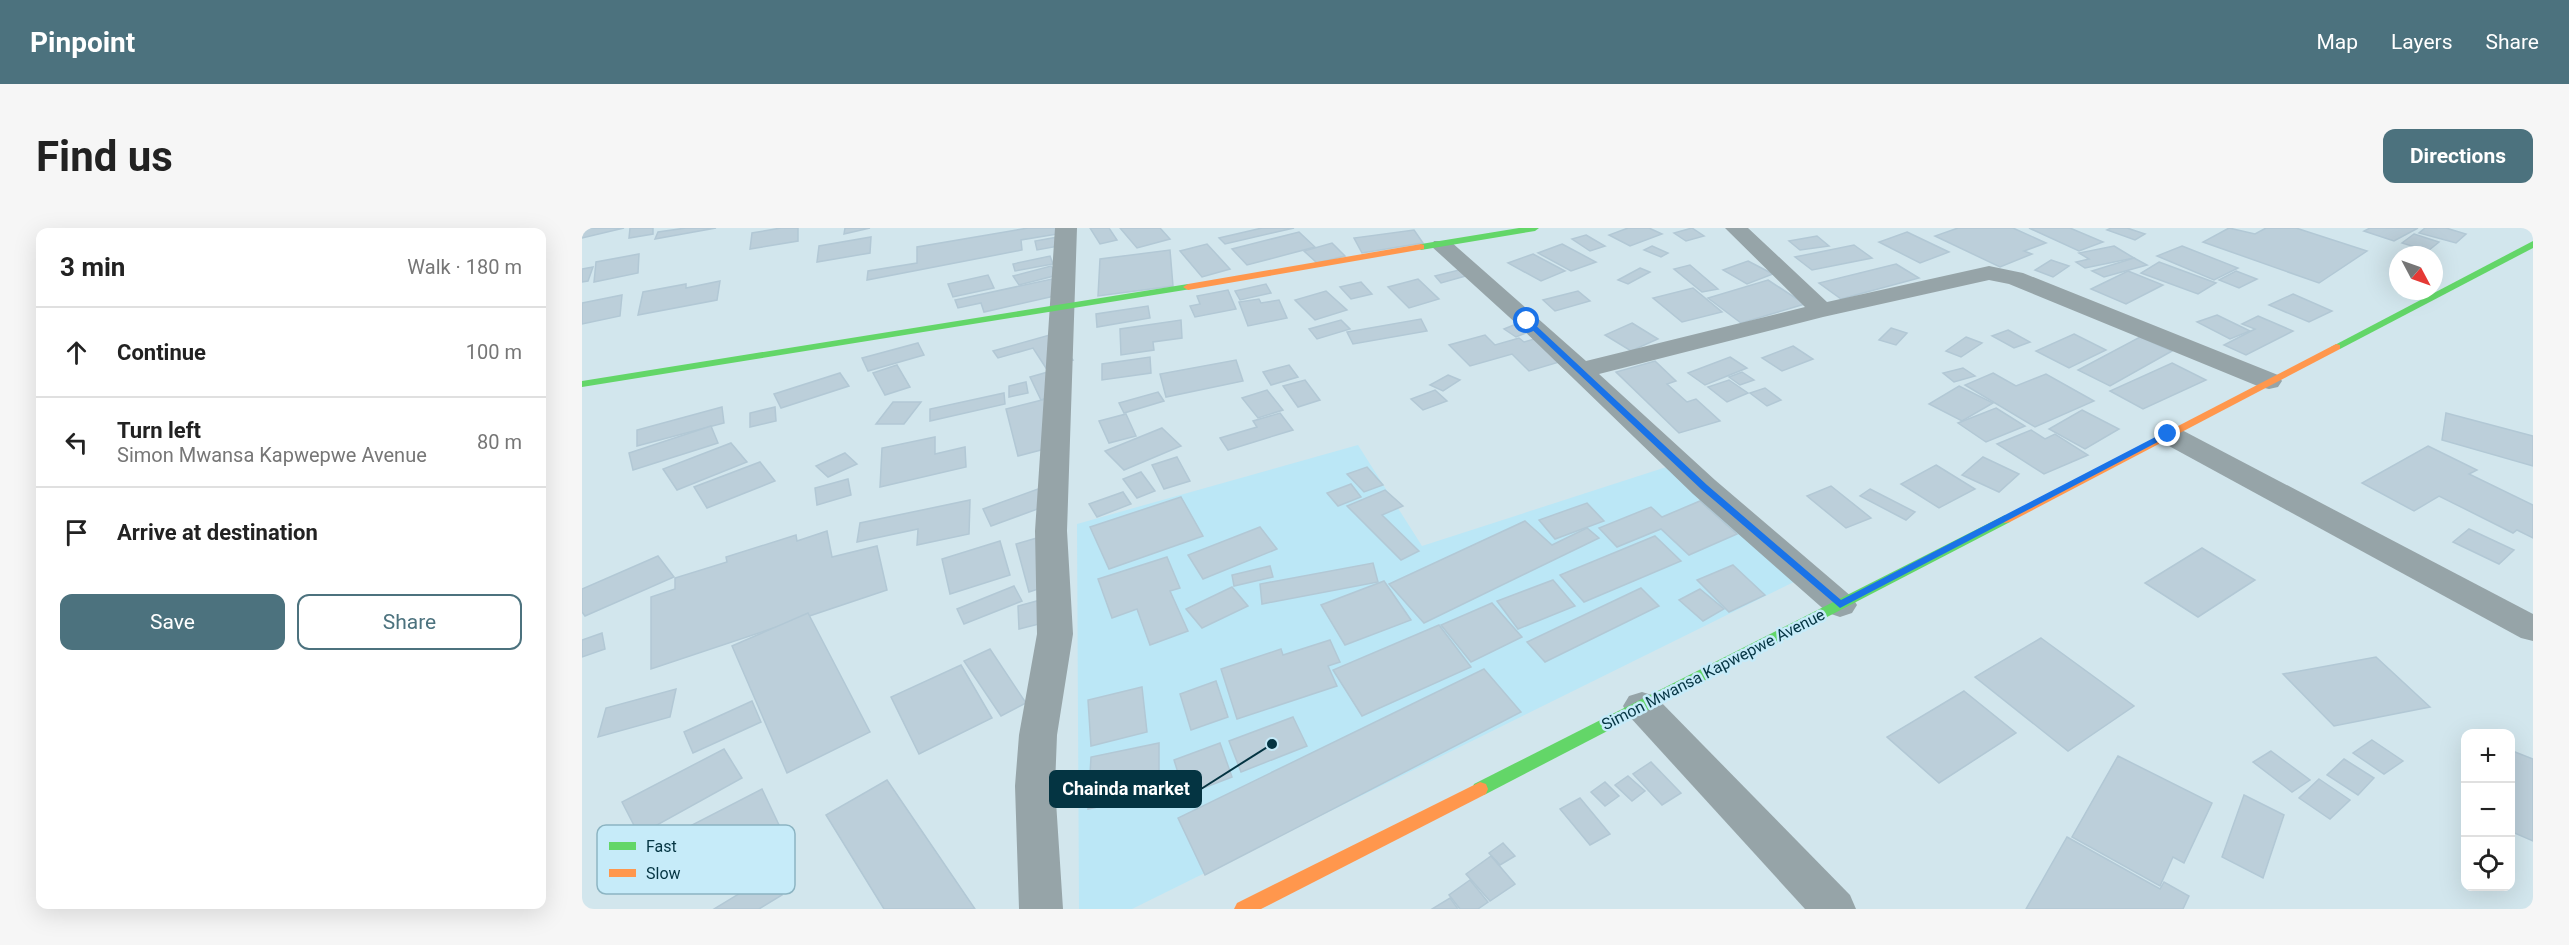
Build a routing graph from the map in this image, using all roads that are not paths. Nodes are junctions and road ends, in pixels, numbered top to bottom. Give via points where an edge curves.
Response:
1 (1066, 228) edge
2 (1535, 228) edge
3 (1736, 228) edge
4 (2533, 244) edge
5 (1442, 246) junction
6 (1064, 308) junction
7 (1822, 310) junction
8 (1578, 371) junction
9 (2269, 381) junction
10 (582, 384) edge
11 (2168, 434) junction
12 (1840, 605) junction
13 (2533, 629) edge
14 (1642, 706) junction
15 (1041, 909) edge
16 (1243, 909) edge
17 (1834, 909) edge

1 - 6 street
2 - 5 main road
3 - 7 street
4 - 9 main road, Simon Mwansa Kapwepwe Avenue
5 - 6 main road
5 - 8 street
6 - 10 main road
6 - 15 street via 1051,531 1055,634 1038,735 1035,786
7 - 8 street
7 - 9 street via 1977,274 2003,274
8 - 12 street
9 - 11 main road, Simon Mwansa Kapwepwe Avenue
11 - 12 main road, Simon Mwansa Kapwepwe Avenue
11 - 13 street
12 - 14 main road, Simon Mwansa Kapwepwe Avenue
14 - 16 main road, Simon Mwansa Kapwepwe Avenue
14 - 17 street

